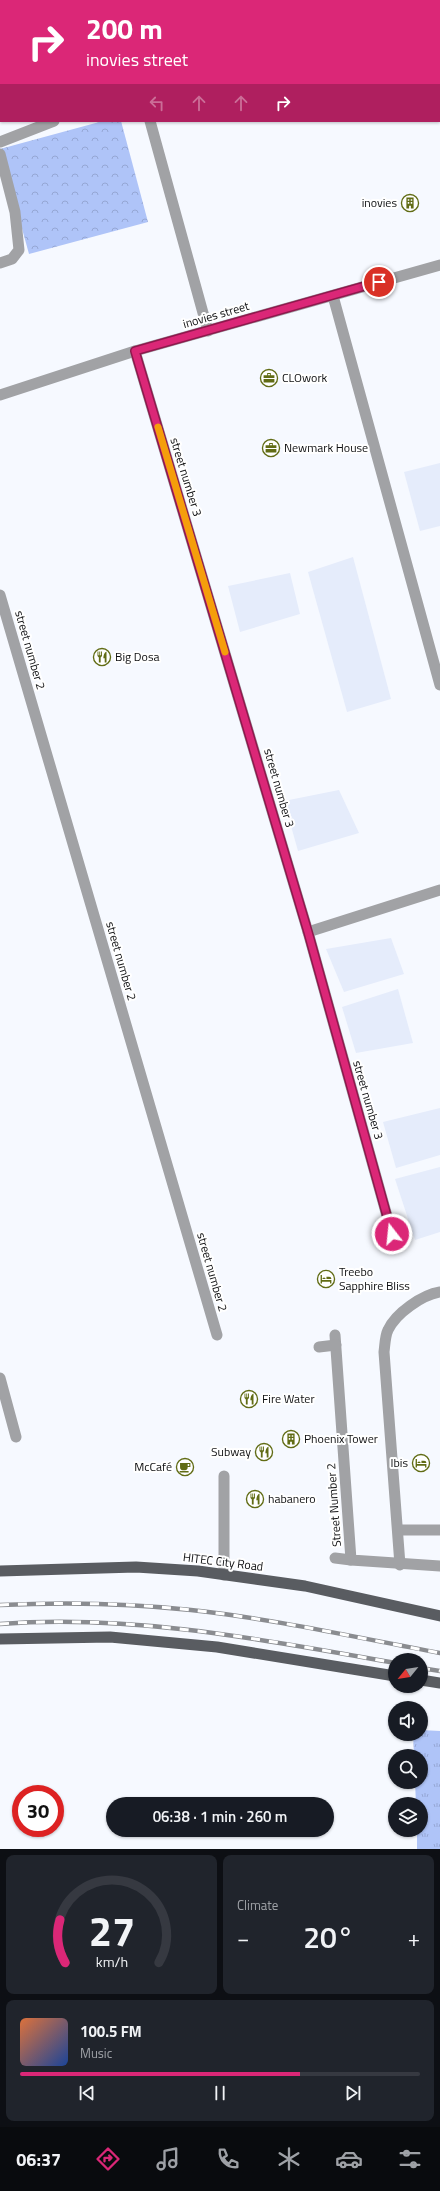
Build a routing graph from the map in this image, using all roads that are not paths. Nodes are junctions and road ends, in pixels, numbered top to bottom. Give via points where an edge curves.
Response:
1 (51, 122) edge
2 (150, 122) edge
3 (0, 142) edge
4 (0, 154) edge
5 (0, 263) edge
6 (440, 265) edge
7 (333, 296) junction
8 (208, 331) junction
9 (135, 351) junction
10 (0, 395) edge
11 (0, 595) edge
12 (440, 685) edge
13 (440, 890) edge
14 (308, 932) junction
15 (392, 1234) dead end
16 (440, 1292) edge
17 (217, 1335) dead end
18 (319, 1346) dead end
19 (0, 1378) edge
20 (16, 1437) dead end
21 (224, 1476) dead end
22 (398, 1530) junction
23 (440, 1530) edge
24 (335, 1558) dead end
25 (350, 1560) junction
26 (400, 1565) junction
27 (440, 1566) edge
28 (0, 1571) edge
29 (224, 1575) junction
30 (440, 1616) edge
31 (0, 1639) edge
32 (388, 1675) edge
33 (428, 1681) edge
34 (440, 1683) edge

1 - 3 street
2 - 8 street
4 - 5 street via 15,212 19,250 12,259
6 - 7 street, inovies street
7 - 8 street, inovies street
7 - 12 street
8 - 9 street, inovies street
9 - 10 street, inovies street
9 - 14 street, street number 3
11 - 17 street, street number 2
13 - 14 street
14 - 15 street, street number 3
16 - 22 street via 421,1300 398,1316 387,1331 384,1352
18 - 25 street, Street Number 2 via 335,1340
19 - 20 street
21 - 29 street
22 - 23 street
22 - 26 street
24 - 25 street
25 - 26 street, Street Number 2
26 - 27 street, Street Number 2
28 - 29 main road, HITEC City Road via 136,1566
29 - 30 main road, HITEC City Road via 305,1586
31 - 32 main road via 118,1638 216,1647
33 - 34 main road

